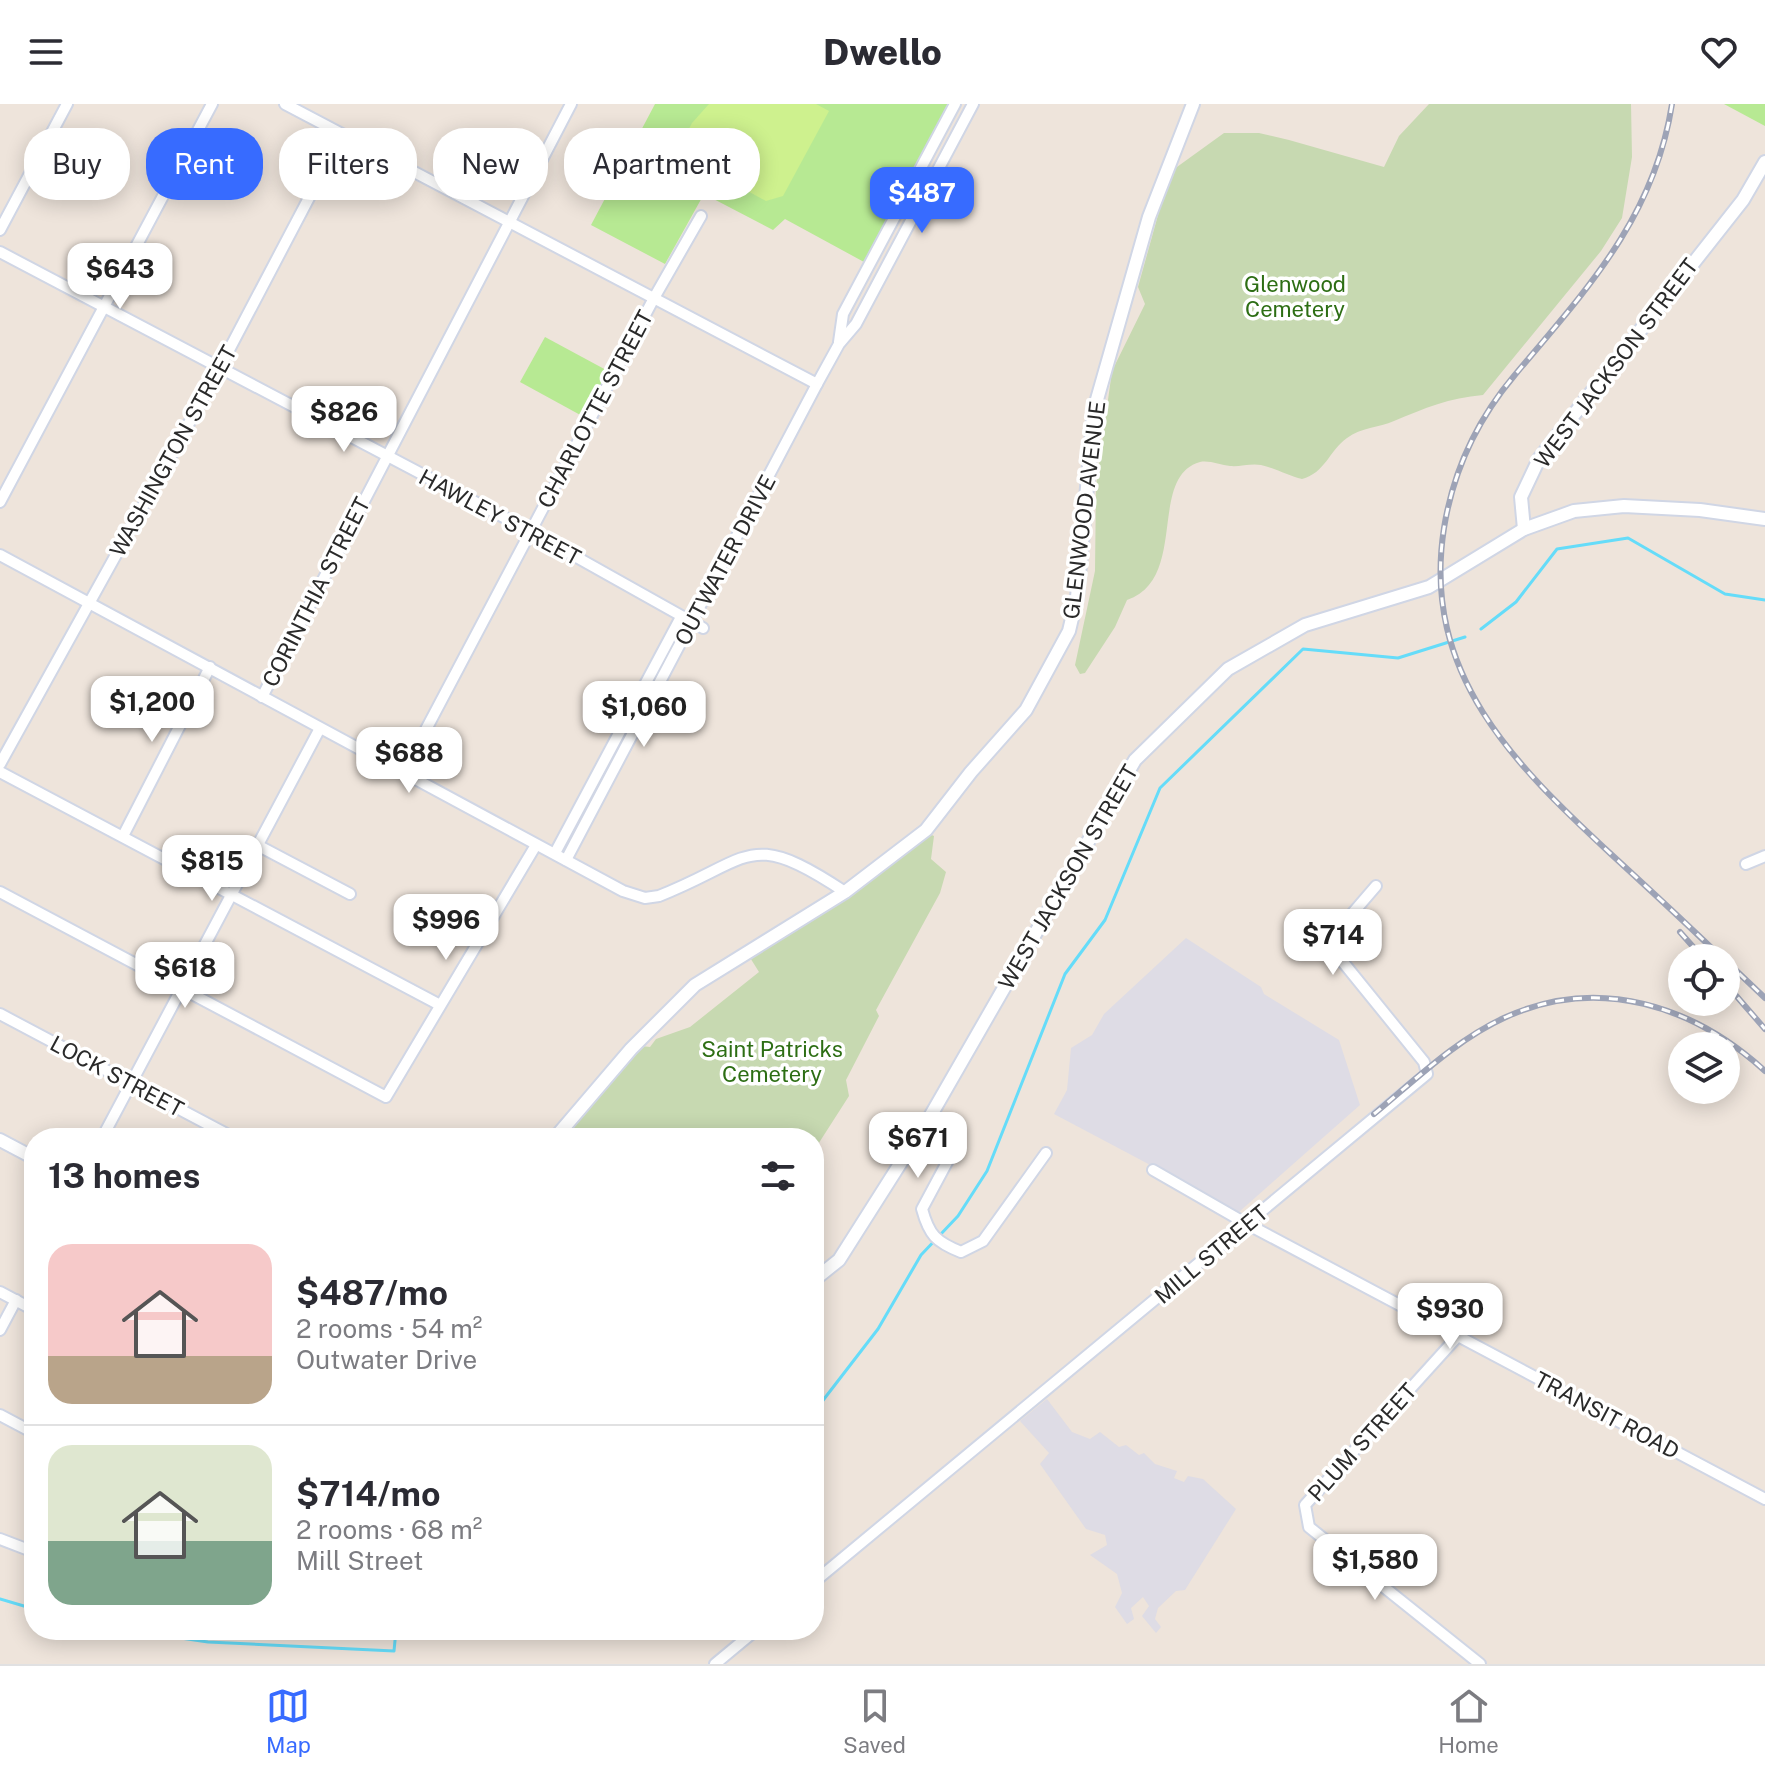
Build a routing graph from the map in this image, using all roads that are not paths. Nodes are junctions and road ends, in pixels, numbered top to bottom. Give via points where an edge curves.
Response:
1 (67, 104) edge
2 (212, 104) edge
3 (285, 104) edge
4 (571, 104) edge
5 (955, 104) edge
6 (973, 104) edge
7 (1193, 104) edge
8 (329, 128) edge
9 (1765, 162) edge
10 (417, 174) edge
11 (308, 200) edge
12 (701, 216) dead end
13 (510, 223) junction
14 (0, 230) edge
15 (0, 252) edge
16 (654, 298) junction
17 (103, 306) junction
18 (839, 344) junction
19 (219, 369) junction
20 (817, 384) junction
21 (386, 457) junction
22 (0, 502) edge
23 (1765, 519) edge
24 (1524, 529) junction
25 (530, 531) junction
26 (0, 555) edge
27 (89, 604) junction
28 (681, 617) junction
29 (692, 622) junction
30 (703, 628) dead end
31 (210, 667) junction
32 (262, 697) junction
33 (319, 730) junction
34 (0, 764) edge
35 (0, 772) edge
36 (403, 773) junction
37 (123, 836) junction
38 (536, 845) junction
39 (259, 846) junction
40 (555, 853) junction
41 (1765, 856) edge
42 (566, 860) junction
43 (1746, 864) dead end
44 (1376, 886) dead end
45 (0, 892) edge
46 (845, 892) junction
47 (350, 894) dead end
48 (233, 895) junction
49 (182, 990) junction
50 (440, 1005) junction
51 (0, 1014) edge
52 (131, 1083) junction
53 (931, 1115) junction
54 (107, 1128) edge
55 (215, 1128) edge
56 (564, 1128) edge
57 (0, 1140) edge
58 (24, 1153) edge
59 (1046, 1153) dead end
60 (1153, 1170) dead end
61 (1247, 1224) junction
62 (824, 1272) edge
63 (0, 1292) edge
64 (16, 1300) junction
65 (24, 1304) edge
66 (0, 1330) edge
67 (1458, 1336) junction
68 (0, 1415) edge
69 (24, 1428) edge
70 (1765, 1499) edge
71 (0, 1539) edge
72 (24, 1548) edge
73 (824, 1574) edge
74 (744, 1640) edge
75 (715, 1664) edge
76 (1480, 1664) edge

1 - 14 street
2 - 17 street
3 - 8 street
4 - 13 street, CORINTHIA STREET
5 - 18 street, OUTWATER DRIVE via 843,314
6 - 18 street, OUTWATER DRIVE via 856,324
7 - 46 street, GLENWOOD AVENUE via 1149,217 1094,410 1077,597 1069,631 1026,710 966,769 926,830
9 - 24 street, WEST JACKSON STREET via 1743,200 1539,459 1521,497
10 - 13 street
11 - 19 street, WASHINGTON STREET
12 - 16 street, CHARLOTTE STREET
13 - 16 street
13 - 21 street, CORINTHIA STREET
15 - 17 street, HAWLEY STREET
16 - 20 street
16 - 25 street, CHARLOTTE STREET
17 - 19 street, HAWLEY STREET
17 - 22 street
18 - 20 street, OUTWATER DRIVE
19 - 21 street, HAWLEY STREET
19 - 27 street, WASHINGTON STREET
20 - 29 street, OUTWATER DRIVE
21 - 25 street, HAWLEY STREET
21 - 32 street, CORINTHIA STREET
23 - 24 street via 1624,506 1574,511
24 - 53 street, WEST JACKSON STREET via 1429,587 1305,625 1228,669 1135,760
25 - 28 street, HAWLEY STREET
25 - 36 street, CHARLOTTE STREET
26 - 27 street
27 - 31 street
27 - 34 street, WASHINGTON STREET
28 - 29 street, HAWLEY STREET
28 - 40 street, OUTWATER DRIVE
29 - 30 street, HAWLEY STREET
29 - 42 street, OUTWATER DRIVE
31 - 32 street
31 - 37 street
32 - 33 street
33 - 36 street
33 - 39 street
35 - 37 street
36 - 38 street
37 - 48 street
38 - 40 street
38 - 50 street
39 - 47 street
39 - 48 street
40 - 42 street
41 - 43 street
42 - 46 street via 645,898 739,859 774,854
44 - 61 street, MILL STREET via 1339,929 1334,951 1424,1062 1427,1074
45 - 49 street
46 - 56 street, GLENWOOD AVENUE via 695,985
48 - 49 street
48 - 50 street
49 - 50 street via 386,1097
49 - 52 street
51 - 52 street, LOCK STREET
52 - 54 street
52 - 55 street, LOCK STREET
53 - 59 street via 949,1130 952,1153 922,1209 929,1234 938,1244 961,1252 983,1241
53 - 62 street, WEST JACKSON STREET via 839,1260
57 - 58 street
60 - 61 street, TRANSIT ROAD
61 - 67 street, TRANSIT ROAD
61 - 73 street, MILL STREET
63 - 64 street
64 - 65 street
64 - 66 street
67 - 70 street, TRANSIT ROAD
67 - 76 street, PLUM STREET via 1305,1505 1304,1515 1309,1527
68 - 69 street
71 - 72 street
74 - 75 street

